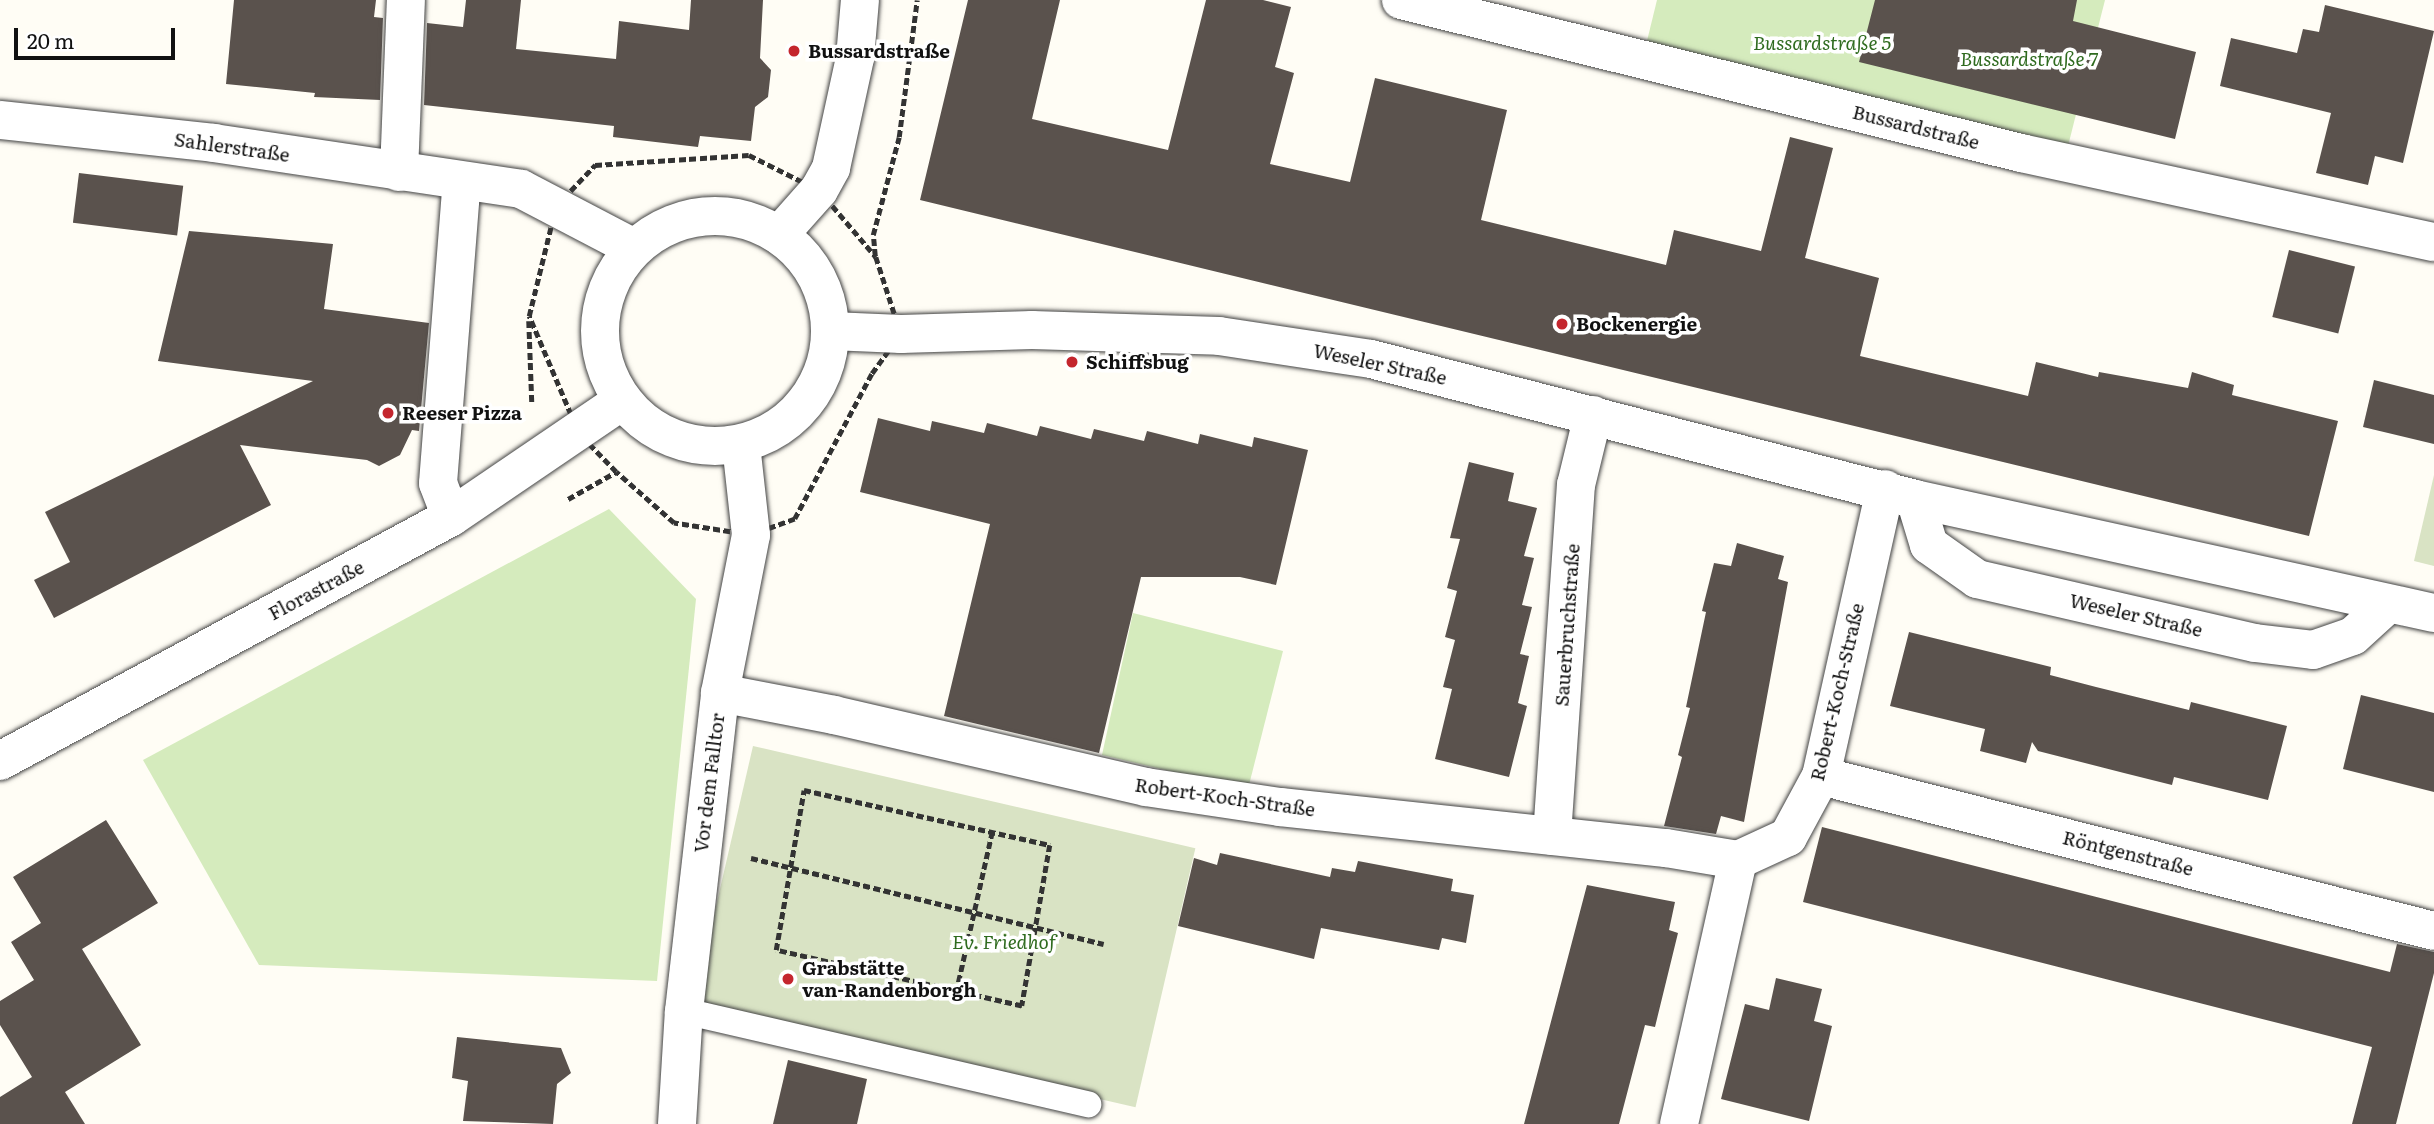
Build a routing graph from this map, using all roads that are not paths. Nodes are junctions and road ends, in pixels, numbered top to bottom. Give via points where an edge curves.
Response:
1 (406, 0) edge
2 (860, 0) edge
3 (1401, 0) edge
4 (0, 120) edge
5 (399, 172) junction
6 (462, 181) junction
7 (779, 234) junction
8 (2434, 242) edge
9 (634, 248) junction
10 (831, 331) junction
11 (622, 401) junction
12 (1593, 415) junction
13 (741, 444) junction
14 (1900, 494) junction
15 (451, 517) junction
16 (2387, 605) junction
17 (2434, 613) edge
18 (720, 693) junction
19 (0, 761) edge
20 (1821, 776) junction
21 (1552, 836) junction
22 (1738, 860) junction
23 (2434, 931) edge
24 (684, 1011) junction
25 (1088, 1104) dead end
26 (677, 1124) edge
27 (1679, 1124) edge

1 - 5 street
2 - 7 street via 844,116 831,168 819,191
3 - 8 street, Bussardstraße via 2021,153
4 - 5 street, Sahlerstraße via 215,143
5 - 6 street, Sahlerstraße
6 - 9 street, Sahlerstraße via 521,189
6 - 15 street via 438,483
7 - 9 street via 743,219 704,216 666,226
7 - 10 street via 806,261 825,294
9 - 11 street via 610,282 599,323 603,364
10 - 12 street, Weseler Straße via 1032,330 1219,336 1371,359
10 - 13 street via 824,369 806,403 777,429
11 - 13 street via 655,430 697,446
11 - 15 street, Florastraße
12 - 14 street, Weseler Straße
12 - 21 street, Sauerbruchstraße via 1576,485
13 - 18 street, Vor dem Falltor via 751,535
14 - 16 street, Weseler Straße
14 - 16 street, Weseler Straße via 1929,545 1977,579 2255,643 2313,650 2353,635
14 - 20 street, Robert-Koch-Straße
15 - 19 street, Florastraße
16 - 17 street, Weseler Straße
18 - 21 street, Robert-Koch-Straße via 1146,788
18 - 24 street, Vor dem Falltor
20 - 22 street, Robert-Koch-Straße via 1788,837
20 - 23 street, Röntgenstraße
21 - 22 street, Robert-Koch-Straße
22 - 27 street
24 - 25 lane
24 - 26 street, Vor dem Falltor

